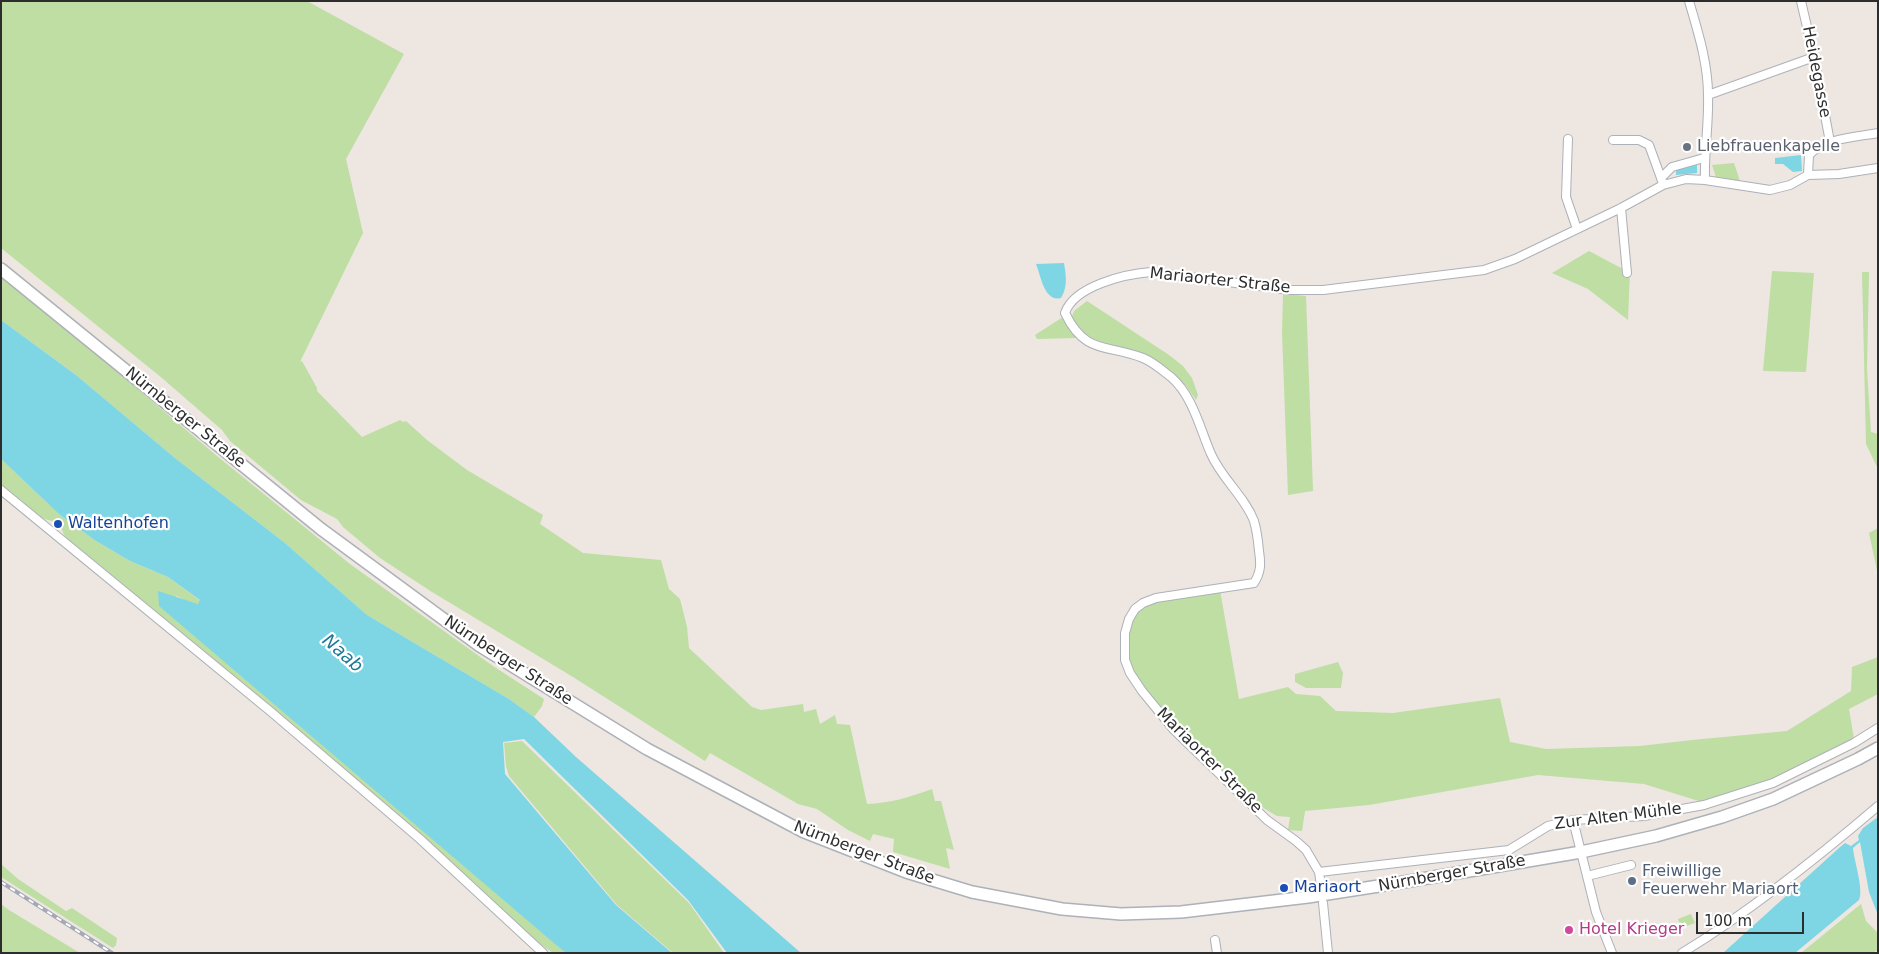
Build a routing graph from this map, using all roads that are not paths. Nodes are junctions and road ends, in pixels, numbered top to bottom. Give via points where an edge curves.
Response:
1 (1689, 1) edge
2 (1801, 1) edge
3 (1814, 58) junction
4 (1708, 95) junction
5 (1878, 133) edge
6 (1568, 139) dead end
7 (1613, 140) dead end
8 (1830, 142) junction
9 (1704, 158) junction
10 (1878, 168) edge
11 (1808, 175) junction
12 (1705, 180) junction
13 (1662, 181) junction
14 (1621, 208) junction
15 (1577, 229) junction
16 (1, 269) edge
17 (1627, 273) dead end
18 (1, 490) edge
19 (1878, 728) edge
20 (1878, 748) edge
21 (1878, 806) edge
22 (1572, 820) junction
23 (1581, 852) junction
24 (1631, 865) dead end
25 (1319, 872) junction
26 (1587, 876) junction
27 (1321, 886) dead end
28 (1323, 904) dead end
29 (1216, 940) dead end
30 (543, 953) edge
31 (1217, 953) edge
32 (1328, 953) edge
33 (1612, 953) edge
34 (1682, 953) edge

1 - 4 street via 1702,47
2 - 3 street, Heidegasse
3 - 4 street
3 - 8 street, Heidegasse
4 - 9 street
5 - 8 street
6 - 15 street via 1566,197
7 - 13 street via 1639,140 1649,144
8 - 11 street via 1809,155
9 - 12 street
9 - 13 street via 1672,167
10 - 11 street
11 - 12 street via 1790,185 1770,190
12 - 13 street
13 - 14 street
14 - 15 street
14 - 17 street
15 - 25 street, Mariaorter Straße via 1484,270 1323,290 1290,290 1151,272 1130,273 1111,278 1082,294 1065,313 1084,340 1144,358 1173,379 1192,409 1218,469 1248,510 1258,535 1261,567 1254,583 1156,598 1135,609 1128,619 1125,633 1125,660 1130,673 1174,730 1267,820 1306,850
16 - 23 main road, Nürnberger Straße via 321,529 480,646 647,748 804,832 906,872 972,892 1062,909 1121,914 1181,912 1308,897
18 - 30 street via 270,710 420,839
19 - 22 street, Zur Alten Mühle via 1773,783 1704,805 1644,816
20 - 23 main road, Nürnberger Straße via 1773,799 1722,817 1656,836
21 - 34 street via 1724,928
22 - 23 street
22 - 25 street, Zur Alten Mühle via 1548,826 1509,850
23 - 26 street
24 - 26 street
25 - 27 street
26 - 33 street via 1596,912
28 - 32 street
29 - 31 street

